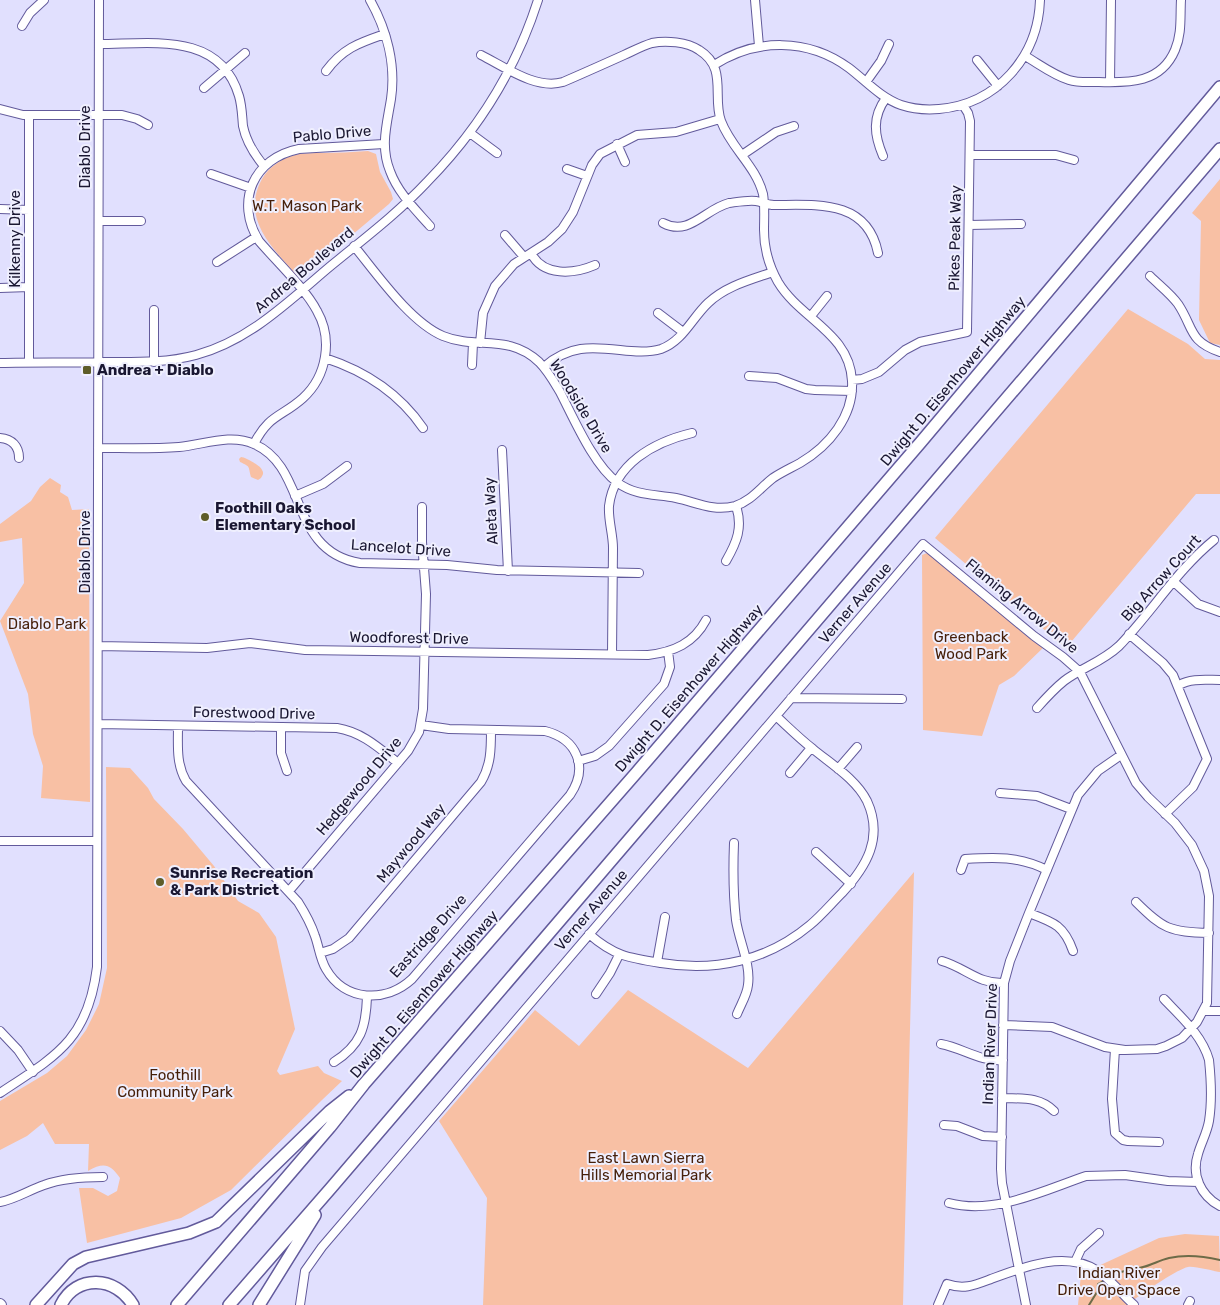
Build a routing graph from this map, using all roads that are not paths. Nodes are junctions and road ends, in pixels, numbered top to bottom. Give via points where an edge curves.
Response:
1 (44, 0) edge
2 (99, 0) edge
3 (370, 0) edge
4 (538, 0) edge
5 (756, 0) edge
6 (1040, 0) edge
7 (1111, 0) edge
8 (1181, 0) edge
9 (22, 26) dead end
10 (386, 34) junction
11 (99, 44) junction
12 (889, 44) dead end
13 (759, 46) junction
14 (245, 54) dead end
15 (481, 55) dead end
16 (1024, 56) junction
17 (977, 60) dead end
18 (714, 65) junction
19 (509, 69) junction
20 (226, 70) junction
21 (326, 71) dead end
22 (1220, 76) edge
23 (866, 82) junction
24 (1110, 82) junction
25 (998, 86) junction
26 (1220, 87) edge
27 (204, 88) dead end
28 (1211, 97) junction
29 (886, 98) junction
30 (962, 105) junction
31 (0, 109) edge
32 (29, 115) junction
33 (99, 115) junction
34 (720, 119) junction
35 (148, 125) dead end
36 (794, 126) dead end
37 (470, 133) junction
38 (384, 144) junction
39 (617, 144) junction
40 (1220, 149) edge
41 (497, 153) dead end
42 (742, 155) junction
43 (883, 156) dead end
44 (970, 156) junction
45 (1074, 160) dead end
46 (625, 162) dead end
47 (264, 166) junction
48 (567, 169) dead end
49 (211, 174) dead end
50 (587, 176) junction
51 (251, 188) junction
52 (408, 201) junction
53 (764, 203) junction
54 (0, 209) edge
55 (29, 210) junction
56 (141, 221) dead end
57 (99, 222) junction
58 (663, 223) dead end
59 (1021, 224) dead end
60 (969, 225) junction
61 (430, 226) dead end
62 (506, 235) dead end
63 (256, 237) junction
64 (354, 246) junction
65 (878, 253) dead end
66 (528, 255) junction
67 (217, 262) dead end
68 (595, 265) dead end
69 (773, 272) junction
70 (1150, 276) dead end
71 (0, 288) edge
72 (29, 288) junction
73 (302, 291) junction
74 (827, 296) dead end
75 (154, 310) dead end
76 (658, 313) dead end
77 (810, 316) junction
78 (683, 332) junction
79 (477, 343) junction
80 (1220, 352) edge
81 (325, 358) junction
82 (28, 362) junction
83 (98, 362) junction
84 (154, 362) junction
85 (0, 363) edge
86 (472, 365) dead end
87 (544, 367) junction
88 (749, 376) dead end
89 (852, 380) junction
90 (852, 391) junction
91 (423, 428) dead end
92 (692, 434) dead end
93 (0, 438) edge
94 (254, 444) junction
95 (98, 448) junction
96 (502, 450) dead end
97 (19, 458) dead end
98 (347, 466) dead end
99 (616, 482) junction
100 (295, 496) junction
101 (736, 506) junction
102 (422, 507) dead end
103 (1214, 540) dead end
104 (924, 544) joint
105 (726, 561) dead end
106 (424, 564) junction
107 (508, 571) junction
108 (613, 572) junction
109 (639, 573) dead end
110 (1173, 581) junction
111 (1220, 612) edge
112 (706, 620) dead end
113 (1129, 634) junction
114 (98, 646) junction
115 (668, 651) junction
116 (424, 652) junction
117 (612, 654) junction
118 (1080, 672) junction
119 (1220, 680) edge
120 (1179, 685) junction
121 (791, 698) junction
122 (902, 699) dead end
123 (1036, 708) dead end
124 (776, 716) junction
125 (98, 724) junction
126 (421, 725) junction
127 (178, 726) junction
128 (281, 727) junction
129 (491, 730) junction
130 (857, 747) dead end
131 (811, 748) junction
132 (1121, 755) junction
133 (578, 761) junction
134 (398, 763) junction
135 (838, 769) junction
136 (287, 771) dead end
137 (790, 773) dead end
138 (1000, 793) dead end
139 (1071, 809) junction
140 (1165, 814) junction
141 (0, 840) edge
142 (97, 840) junction
143 (734, 843) dead end
144 (816, 852) dead end
145 (961, 870) dead end
146 (1047, 870) junction
147 (851, 884) junction
148 (289, 891) junction
149 (1136, 902) dead end
150 (1029, 913) junction
151 (665, 917) dead end
152 (1209, 933) junction
153 (589, 934) junction
154 (1073, 951) dead end
155 (320, 953) junction
156 (619, 955) junction
157 (745, 960) junction
158 (942, 961) dead end
159 (657, 962) junction
160 (1004, 983) junction
161 (596, 994) dead end
162 (367, 996) junction
163 (1164, 999) dead end
164 (1204, 1011) junction
165 (1220, 1011) edge
166 (737, 1014) dead end
167 (1003, 1025) junction
168 (1192, 1029) junction
169 (0, 1031) edge
170 (941, 1044) dead end
171 (1116, 1049) junction
172 (1002, 1060) junction
173 (334, 1062) dead end
174 (33, 1072) junction
175 (364, 1084) junction
176 (0, 1093) edge
177 (1002, 1098) junction
178 (1054, 1111) dead end
179 (944, 1125) dead end
180 (1002, 1137) junction
181 (1159, 1142) dead end
182 (103, 1177) dead end
183 (1198, 1182) junction
184 (331, 1188) junction
185 (0, 1202) edge
186 (949, 1203) dead end
187 (1006, 1203) junction
188 (1220, 1206) edge
189 (1099, 1234) dead end
190 (1075, 1262) junction
191 (1019, 1269) junction
192 (36, 1305) edge
193 (61, 1305) edge
194 (132, 1305) edge
195 (176, 1305) edge
196 (229, 1305) edge
197 (259, 1305) edge
198 (300, 1305) edge
199 (938, 1305) edge
200 (1026, 1305) edge
201 (1134, 1305) edge

1 - 9 street
2 - 11 street, Diablo Drive
3 - 10 street
4 - 19 street, Andrea Boulevard
5 - 13 street
6 - 16 street via 1037,26
7 - 24 street
8 - 24 street via 1179,37 1166,63 1143,80
10 - 21 street via 357,43 344,51
10 - 38 street via 392,83
11 - 20 street via 183,45 207,54
11 - 33 street, Diablo Drive
12 - 23 street
13 - 18 street
13 - 23 street via 782,44 818,51 840,62
14 - 20 street
15 - 19 street
16 - 24 street via 1068,80
16 - 25 street
17 - 25 street
18 - 19 street via 705,54 690,45 663,42 649,44 559,84 536,82
18 - 34 street via 719,83
19 - 37 street, Andrea Boulevard
20 - 27 street
20 - 47 street via 239,96 250,146
22 - 28 highway
23 - 29 street
25 - 30 street
26 - 28 highway, Dwight D. Eisenhower Highway
28 - 175 highway, Dwight D. Eisenhower Highway via 921,442
29 - 30 street via 903,106 922,109
29 - 43 street via 879,108 875,127
30 - 44 street, Pikes Peak Way via 969,117
31 - 32 street
32 - 33 street
32 - 55 street, Kilkenny Drive
33 - 35 street via 130,117
33 - 57 street, Diablo Drive
34 - 39 street via 676,132 642,134
34 - 42 street
36 - 42 street via 776,132
37 - 41 street
37 - 52 street, Andrea Boulevard
38 - 47 street, Pablo Drive via 299,149 279,155
38 - 52 street via 390,171
39 - 46 street
39 - 50 street via 596,158
40 - 184 highway
42 - 53 street via 758,180
44 - 45 street via 1051,155
44 - 60 street, Pikes Peak Way
47 - 51 street, Pablo Drive
48 - 50 street
49 - 51 street
50 - 66 street via 568,221 548,242
51 - 63 street, Pablo Drive via 248,214
52 - 61 street
52 - 64 street, Andrea Boulevard
53 - 58 street via 728,204 711,210 684,227
53 - 65 street via 838,208 863,224
53 - 69 street via 765,242
54 - 55 street
55 - 72 street, Kilkenny Drive
56 - 57 street
57 - 83 street, Diablo Drive
59 - 60 street
60 - 89 street, Pikes Peak Way via 967,332 926,341 906,350 879,372
62 - 66 street
63 - 67 street
63 - 73 street, Pablo Drive
64 - 73 street, Andrea Boulevard
64 - 79 street, Woodside Drive via 422,324 446,337
66 - 68 street via 551,270 573,271
66 - 79 street via 507,271 490,295
69 - 77 street via 790,298
69 - 78 street via 723,292 706,304
70 - 80 street via 1178,303 1199,342
71 - 72 street
72 - 82 street, Kilkenny Drive
73 - 81 street, Pablo Drive via 321,319 326,338
73 - 84 street, Andrea Boulevard via 262,323 230,342 195,355
74 - 77 street
75 - 84 street
76 - 78 street
77 - 89 street via 840,344 849,362
78 - 87 street via 674,342 660,349 646,352 580,348 565,353
79 - 86 street
79 - 87 street, Woodside Drive via 512,346 530,354
81 - 91 street via 380,384 408,408
81 - 94 street, Pablo Drive via 310,391 269,422
82 - 83 street, Andrea Boulevard
82 - 85 street, Andrea Boulevard
83 - 84 street, Andrea Boulevard
83 - 95 street, Diablo Drive
87 - 99 street, Woodside Drive via 598,463
88 - 90 street via 777,378 815,390
89 - 90 street
90 - 101 street via 845,417 822,446 801,463 775,477 749,500
92 - 99 street via 667,440 646,452 627,467
93 - 97 street via 14,443
94 - 95 street, Lancelot Drive via 232,439 178,447
94 - 100 street, Lancelot Drive via 274,458
95 - 114 street, Diablo Drive
96 - 107 street, Aleta Way
98 - 100 street via 324,484
99 - 101 street, Woodside Drive via 640,494 672,497 706,507
99 - 108 street via 609,506
100 - 106 street, Lancelot Drive via 316,538 340,558 360,563
101 - 105 street via 740,519 738,538
102 - 106 street, Hedgewood Drive
103 - 110 street, Big Arrow Court
104 - 118 street, Flaming Arrow Drive
104 - 121 street, Verner Avenue
106 - 107 street, Lancelot Drive
106 - 116 street, Hedgewood Drive
107 - 108 street, Lancelot Drive
108 - 109 street, Lancelot Drive
108 - 117 street
110 - 111 street via 1198,604
110 - 113 street, Big Arrow Court
112 - 115 street, Woodforest Drive via 691,639
113 - 118 street, Big Arrow Court via 1102,660
113 - 120 street via 1163,663
114 - 116 street, Woodforest Drive via 206,648 250,643 305,650
114 - 125 street, Diablo Drive
115 - 117 street, Woodforest Drive via 648,655
115 - 133 street via 670,667 664,684 609,746 595,756
116 - 117 street, Woodforest Drive
116 - 126 street, Hedgewood Drive
118 - 123 street, Big Arrow Court via 1064,681
118 - 132 street, Flaming Arrow Drive
119 - 120 street via 1187,681
120 - 140 street via 1207,759 1194,787
121 - 122 street
121 - 124 street, Verner Avenue
124 - 131 street
124 - 153 street, Verner Avenue
125 - 127 street, Forestwood Drive
125 - 142 street, Diablo Drive
126 - 129 street
126 - 134 street, Hedgewood Drive via 411,747
127 - 128 street, Forestwood Drive
127 - 148 street, Eastridge Drive via 178,761 186,781
128 - 134 street, Forestwood Drive via 346,730 363,736
128 - 136 street via 281,753
129 - 133 street via 554,733 570,744
129 - 155 street, Maywood Way via 490,758 481,782 349,938
130 - 135 street
131 - 135 street
131 - 137 street
132 - 139 street, Indian River Drive via 1090,778
132 - 140 street, Flaming Arrow Drive via 1136,783
133 - 162 street, Eastridge Drive via 578,778 570,795 412,979 388,994
134 - 148 street, Hedgewood Drive
135 - 147 street via 867,801 873,824 869,857
138 - 139 street via 1037,796
139 - 146 street, Indian River Drive
140 - 152 street, Flaming Arrow Drive via 1189,840 1204,871 1209,896
141 - 142 street
142 - 174 street, Diablo Drive via 97,967 92,995 71,1039
143 - 157 street via 736,923
144 - 147 street
145 - 146 street via 965,859 1009,858 1030,862
146 - 150 street, Indian River Drive
147 - 157 street via 819,918 798,934 776,948
148 - 155 street, Eastridge Drive via 308,919
149 - 152 street via 1166,928
150 - 154 street via 1063,930
150 - 160 street, Indian River Drive
151 - 159 street
152 - 164 street, Flaming Arrow Drive via 1208,994
153 - 156 street via 603,947
153 - 198 street, Verner Avenue via 322,1247 305,1271
155 - 162 street, Eastridge Drive via 327,970 339,984
156 - 159 street
156 - 161 street
157 - 159 street via 700,967
157 - 166 street via 748,983
158 - 160 street via 980,980
160 - 167 street, Indian River Drive
162 - 173 street via 361,1034
163 - 168 street
164 - 165 street
164 - 168 street, Flaming Arrow Drive
167 - 171 street, Flaming Arrow Drive via 1052,1027
167 - 172 street, Indian River Drive
168 - 171 street, Flaming Arrow Drive via 1174,1043 1157,1049
168 - 183 street via 1207,1051 1210,1069 1210,1119 1196,1164
169 - 174 street
170 - 172 street via 980,1058
171 - 181 street via 1112,1099 1115,1133 1122,1140
172 - 177 street, Indian River Drive
174 - 176 street, Diablo Drive
175 - 192 highway via 330,1111 216,1222 188,1233 86,1257 73,1264
175 - 195 highway, Dwight D. Eisenhower Highway
177 - 178 street via 1037,1100
177 - 180 street, Indian River Drive
179 - 180 street via 958,1126 983,1136
180 - 187 street, Indian River Drive via 1001,1169
182 - 185 street via 64,1180
183 - 187 street via 1096,1174
183 - 188 street via 1207,1196
184 - 196 highway
184 - 197 highway
186 - 187 street via 985,1206
187 - 191 street, Indian River Drive
189 - 190 street via 1081,1249
190 - 191 street via 1060,1261
190 - 201 street via 1100,1273
191 - 199 street via 970,1287 947,1284
191 - 200 street, Indian River Drive
193 - 194 highway via 79,1286 90,1282 114,1286

